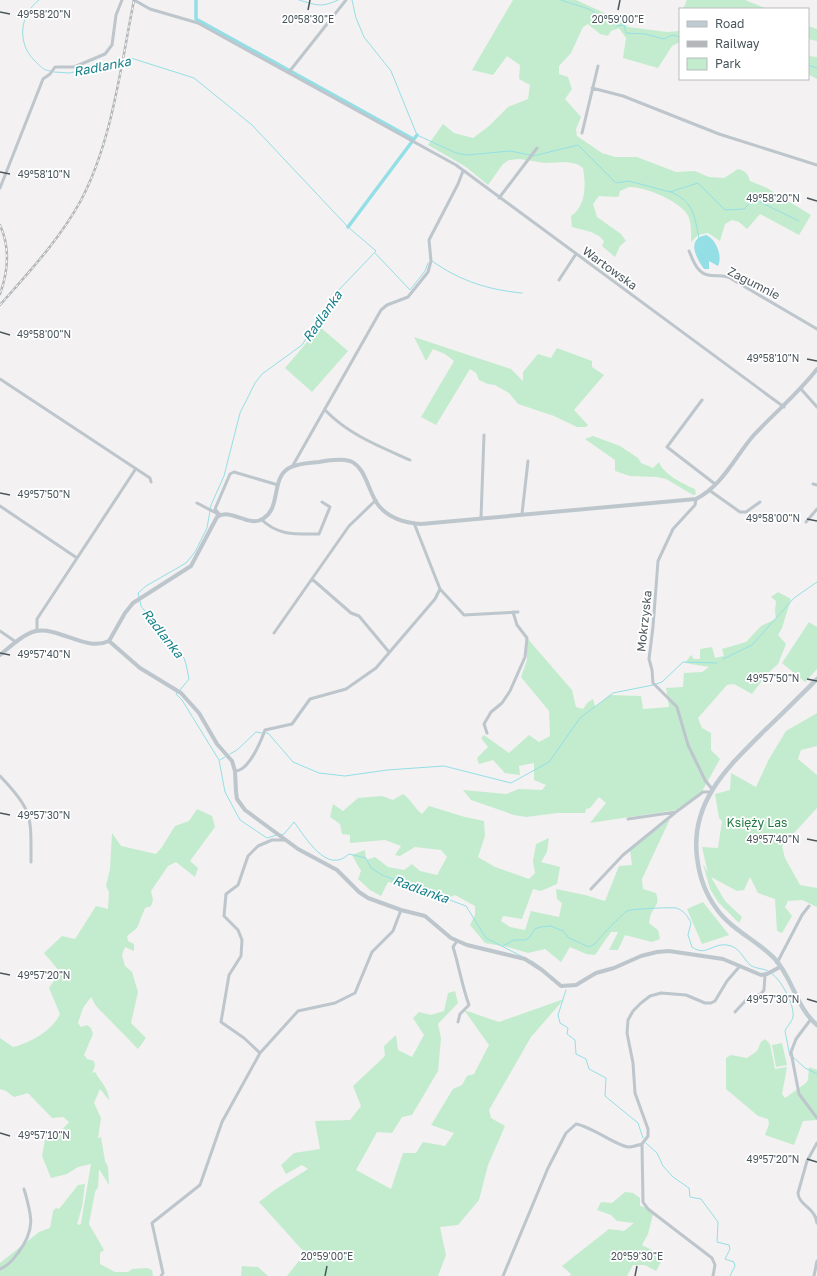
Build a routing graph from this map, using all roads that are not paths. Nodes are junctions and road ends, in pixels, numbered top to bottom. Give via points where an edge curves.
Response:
1 (122, 0) edge
2 (134, 0) edge
3 (346, 0) edge
4 (598, 66) dead end
5 (289, 72) junction
6 (592, 88) junction
7 (582, 133) dead end
8 (537, 148) dead end
9 (817, 165) edge
10 (463, 171) junction
11 (0, 188) edge
12 (499, 198) junction
13 (689, 251) dead end
14 (576, 254) junction
15 (559, 280) dead end
16 (817, 330) edge
17 (817, 369) edge
18 (0, 379) edge
19 (800, 389) junction
20 (702, 400) dead end
21 (784, 407) junction
22 (817, 407) edge
23 (325, 410) junction
24 (484, 435) dead end
25 (410, 460) dead end
26 (528, 461) dead end
27 (292, 467) junction
28 (135, 470) junction
29 (151, 482) dead end
30 (715, 484) junction
31 (278, 485) junction
32 (709, 490) junction
33 (696, 499) junction
34 (376, 500) junction
35 (322, 502) dead end
36 (760, 502) dead end
37 (197, 503) dead end
38 (0, 506) edge
39 (817, 509) edge
40 (522, 514) junction
41 (220, 516) junction
42 (481, 518) junction
43 (262, 520) junction
44 (806, 522) dead end
45 (414, 524) junction
46 (77, 558) junction
47 (312, 579) junction
48 (440, 589) junction
49 (513, 612) junction
50 (518, 612) dead end
51 (0, 631) edge
52 (37, 631) junction
53 (274, 633) dead end
54 (109, 641) junction
55 (16, 642) junction
56 (388, 652) junction
57 (0, 655) edge
58 (817, 679) edge
59 (487, 733) dead end
60 (236, 771) junction
61 (0, 776) edge
62 (711, 790) junction
63 (676, 812) junction
64 (628, 819) dead end
65 (284, 838) junction
66 (31, 862) dead end
67 (591, 889) dead end
68 (808, 906) dead end
69 (401, 910) junction
70 (457, 941) junction
71 (779, 965) junction
72 (740, 966) junction
73 (766, 974) junction
74 (734, 1012) dead end
75 (811, 1019) junction
76 (458, 1022) dead end
77 (817, 1025) edge
78 (260, 1054) junction
79 (817, 1118) edge
80 (817, 1143) edge
81 (642, 1144) junction
82 (24, 1189) dead end
83 (817, 1223) edge
84 (817, 1261) edge
85 (0, 1269) edge
86 (161, 1276) edge
87 (503, 1276) edge
88 (713, 1276) edge
89 (814, 1276) edge

1 - 11 street via 116,15 112,45 105,54 74,67 53,68 43,79
2 - 5 street, Wartowska via 150,9 198,23
3 - 5 street
4 - 6 street
5 - 10 street, Wartowska
6 - 7 street
6 - 9 street via 623,96 719,134
8 - 12 street
10 - 12 street, Wartowska
10 - 23 street via 429,240 428,272 408,297 381,310
12 - 14 street, Wartowska
13 - 16 street, Zagumnie via 703,273 730,278
14 - 15 street
14 - 21 street, Wartowska
17 - 19 street
18 - 28 street
19 - 21 street
19 - 22 street
20 - 30 street via 667,447
21 - 30 street via 752,438
23 - 25 street via 344,428 376,446
23 - 27 street
24 - 42 street
26 - 40 street
27 - 31 street via 283,474
27 - 34 street via 330,460 350,461 361,471
28 - 29 street via 150,478
28 - 46 street
30 - 32 street
31 - 41 street via 234,472 230,474 215,509
31 - 43 street via 272,508
32 - 33 street
32 - 36 street via 740,512 746,512
33 - 40 street
33 - 62 street, Mokrzyska via 695,505 673,528 658,561 649,659 653,684 677,707 688,745
34 - 45 street via 380,507 391,515
34 - 47 street via 349,526
35 - 43 street via 330,507 319,534 291,534 271,529
37 - 41 street
38 - 46 street
39 - 44 street
40 - 42 street
41 - 43 street via 227,514 254,521
41 - 54 street via 191,566 137,601 125,613
42 - 45 street
45 - 48 street
46 - 52 street via 36,619
47 - 53 street
47 - 56 street via 351,613 359,616
48 - 49 street via 464,615
48 - 56 street via 435,599
49 - 50 street
49 - 59 street via 517,625 527,638 525,657 510,691 484,724
51 - 55 street
52 - 54 street via 91,642
52 - 55 street
54 - 60 street via 140,668 178,691 199,713 217,744 232,761
55 - 57 street
56 - 60 street via 376,668 346,689 310,699 292,724 265,730 255,754 242,769
58 - 62 main road via 728,767
60 - 65 street via 236,792 245,810
61 - 66 street via 19,796 30,814
62 - 63 street via 703,792
62 - 71 main road via 699,818 696,836 697,863 705,888 725,919
63 - 64 street
63 - 67 street via 623,855
65 - 69 street via 337,870 368,898
65 - 78 street via 258,846 248,856 238,885 226,894 224,916 238,930 242,940 241,956 229,975 221,1022 244,1038
68 - 71 street
69 - 70 street via 425,916
69 - 78 street via 393,931 372,952 355,993 335,1004 298,1011
70 - 72 street via 525,959 561,986 576,985 596,972 657,952 669,951 723,959
70 - 76 street via 452,947 469,1004 460,1014
71 - 73 street
71 - 75 main road
72 - 73 street via 753,973
72 - 81 street via 711,1003 686,995 661,993 650,996 633,1011 628,1020 627,1033 633,1063 635,1094 648,1129 648,1136
73 - 74 street via 761,994 747,999
75 - 77 main road
75 - 79 street via 792,1046 792,1059 799,1094
78 - 86 street via 222,1122 200,1185 152,1224
80 - 83 street via 807,1161 798,1193 801,1202 813,1211
81 - 87 street via 629,1147 621,1145 586,1126 576,1124 566,1133 548,1168
81 - 88 street via 643,1202 648,1209 712,1258 715,1265
82 - 85 street via 31,1214 31,1227 26,1242 12,1262
84 - 89 street

